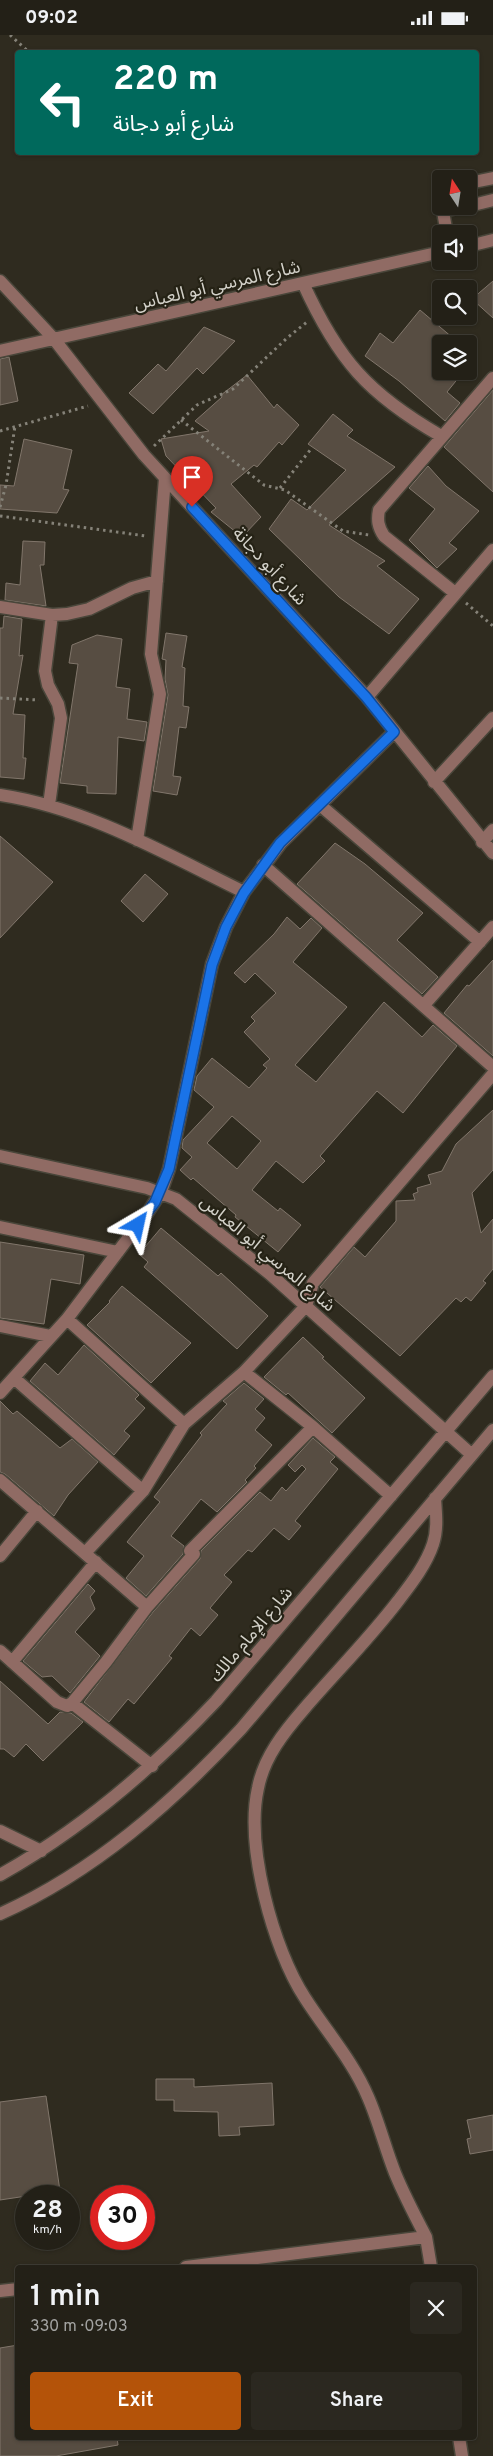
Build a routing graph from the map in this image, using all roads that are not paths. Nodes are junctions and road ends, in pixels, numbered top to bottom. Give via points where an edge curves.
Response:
1 (493, 178) edge
2 (478, 181) edge
3 (493, 200) edge
4 (478, 204) edge
5 (493, 240) edge
6 (477, 244) edge
7 (432, 254) edge
8 (0, 281) edge
9 (303, 283) junction
10 (54, 339) junction
11 (0, 351) edge
12 (493, 379) edge
13 (442, 436) junction
14 (165, 478) junction
15 (493, 550) edge
16 (157, 581) junction
17 (454, 593) junction
18 (0, 607) edge
19 (52, 615) junction
20 (366, 697) junction
21 (493, 718) edge
22 (394, 732) junction
23 (434, 782) junction
24 (0, 795) edge
25 (49, 805) junction
26 (320, 805) junction
27 (493, 830) edge
28 (137, 840) junction
29 (482, 842) junction
30 (493, 853) edge
31 (262, 865) junction
32 (244, 893) junction
33 (493, 927) edge
34 (480, 942) junction
35 (424, 1005) junction
36 (493, 1067) edge
37 (493, 1074) edge
38 (0, 1156) edge
39 (161, 1191) junction
40 (0, 1227) edge
41 (118, 1252) junction
42 (306, 1306) junction
43 (67, 1319) junction
44 (0, 1326) edge
45 (50, 1336) junction
46 (244, 1372) junction
47 (493, 1376) edge
48 (14, 1378) junction
49 (0, 1393) edge
50 (184, 1424) junction
51 (313, 1427) junction
52 (493, 1430) edge
53 (447, 1431) junction
54 (472, 1455) junction
55 (0, 1480) edge
56 (143, 1491) junction
57 (391, 1496) junction
58 (435, 1498) junction
59 (37, 1511) junction
60 (86, 1553) junction
61 (0, 1555) edge
62 (96, 1562) junction
63 (147, 1607) junction
64 (0, 1651) edge
65 (12, 1662) junction
66 (72, 1703) junction
67 (152, 1766) junction
68 (0, 1831) edge
69 (41, 1851) junction
70 (0, 1875) edge
71 (0, 1914) edge
72 (426, 2237) junction
73 (202, 2265) edge
74 (431, 2265) edge
75 (15, 2289) edge
76 (0, 2291) edge
77 (459, 2440) edge
78 (462, 2456) edge

1 - 2 street
3 - 4 street
5 - 6 street
7 - 9 street, شارع المرسي أبو العباس
8 - 10 street, شارع أبو دجانة
9 - 10 street, شارع المرسي أبو العباس
9 - 13 street via 340,352 369,386 403,414
10 - 11 street, شارع المرسي أبو العباس
10 - 14 street, شارع أبو دجانة
12 - 13 street
13 - 17 street via 379,510 377,519 384,535
14 - 16 street
14 - 20 street, شارع أبو دجانة
15 - 17 street
16 - 19 street via 132,588 89,609
16 - 28 street via 151,654 160,694
17 - 20 street
18 - 19 street
19 - 25 street via 45,671 62,718
20 - 22 street, شارع أبو دجانة
21 - 23 street
22 - 23 street, شارع أبو دجانة
22 - 26 street
23 - 29 street, شارع أبو دجانة
24 - 25 street
25 - 28 street
26 - 31 street
26 - 34 street
27 - 29 street
28 - 32 street
29 - 30 street, شارع أبو دجانة
31 - 32 street
31 - 35 street
32 - 39 street via 226,927 212,965 169,1169
33 - 34 street
34 - 35 street
35 - 36 street
37 - 42 street via 313,1283
38 - 39 street, شارع المرسي أبو العباس
39 - 41 street
39 - 42 street, شارع المرسي أبو العباس via 230,1241
40 - 41 street
41 - 43 street
42 - 46 street
42 - 53 street, شارع المرسي أبو العباس
43 - 45 street
43 - 50 street
44 - 45 street
45 - 48 street
46 - 50 street
46 - 51 street
47 - 53 street, شارع الإمام مالك
48 - 49 street
48 - 56 street
50 - 56 street
51 - 57 street
51 - 63 street via 190,1551 194,1554
52 - 54 street
53 - 54 street, شارع المرسي أبو العباس
53 - 57 street, شارع الإمام مالك
54 - 58 street
55 - 59 street
56 - 60 street
57 - 67 street, شارع الإمام مالك via 216,1701
58 - 71 street via 241,1729 182,1789 118,1843 69,1877
58 - 72 street via 437,1524 433,1544 414,1580 346,1664 281,1736 258,1787 254,1813 268,1906 288,1968 354,2069 369,2098 404,2196
59 - 60 street
59 - 61 street
60 - 62 street
62 - 63 street
62 - 65 street
63 - 66 street
64 - 65 street
65 - 66 street via 57,1703 67,1706
66 - 67 street
67 - 69 street, شارع الإمام مالك
68 - 69 street
69 - 70 street, شارع الإمام مالك
72 - 73 street
72 - 74 street
75 - 76 street
77 - 78 street

